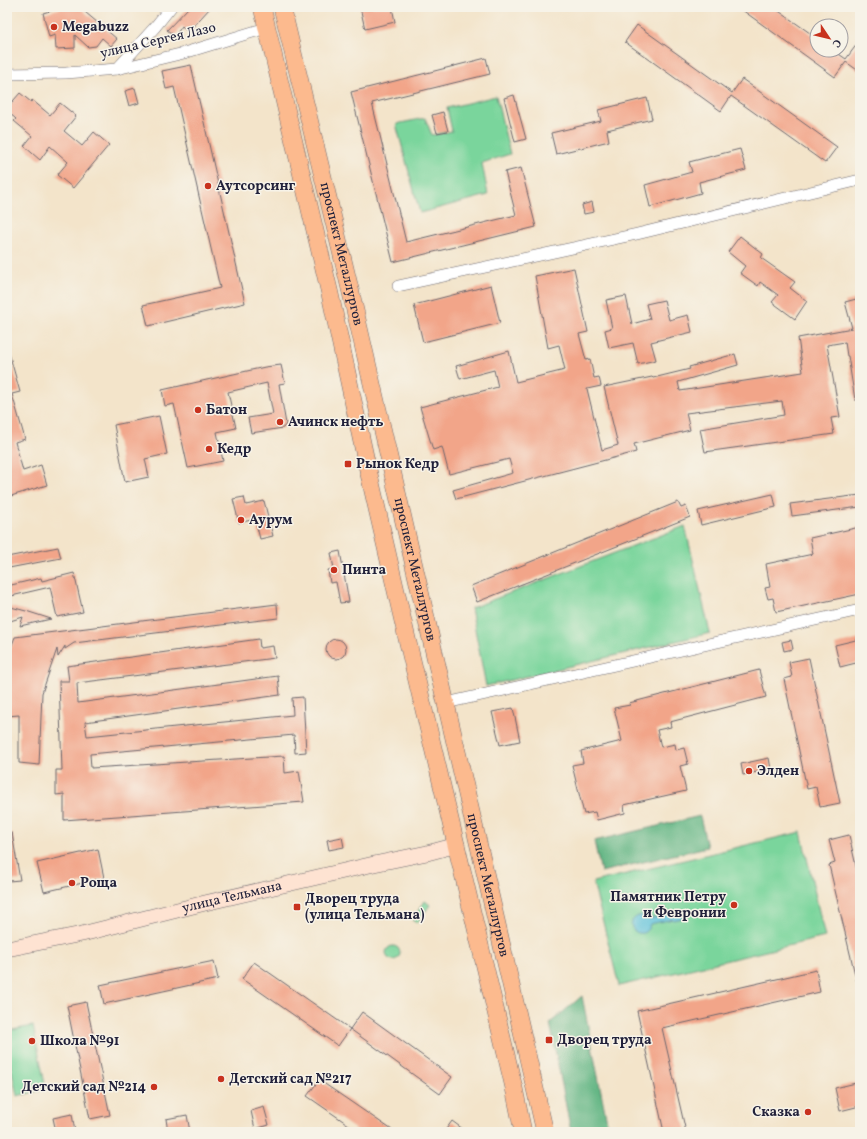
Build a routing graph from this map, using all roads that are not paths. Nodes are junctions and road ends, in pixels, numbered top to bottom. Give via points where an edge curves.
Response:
1 (171, 7) edge
2 (262, 7) edge
3 (283, 14) edge
4 (266, 28) junction
5 (117, 69) junction
6 (7, 74) edge
7 (860, 180) edge
8 (398, 286) dead end
9 (860, 610) edge
10 (446, 703) junction
11 (477, 840) junction
12 (457, 845) junction
13 (7, 949) edge
14 (523, 1132) edge
15 (545, 1132) edge

1 - 5 street
2 - 4 main road, проспект Металлургов
3 - 4 main road
3 - 10 main road, проспект Металлургов
4 - 5 street, улица Сергея Лазо via 184,53
4 - 12 main road, проспект Металлургов
5 - 6 street, улица Сергея Лазо
7 - 8 street via 637,234
9 - 10 street
10 - 11 main road, проспект Металлургов
11 - 12 main road
11 - 15 main road, проспект Металлургов
12 - 13 main road, улица Тельмана via 82,934
12 - 14 main road, проспект Металлургов

